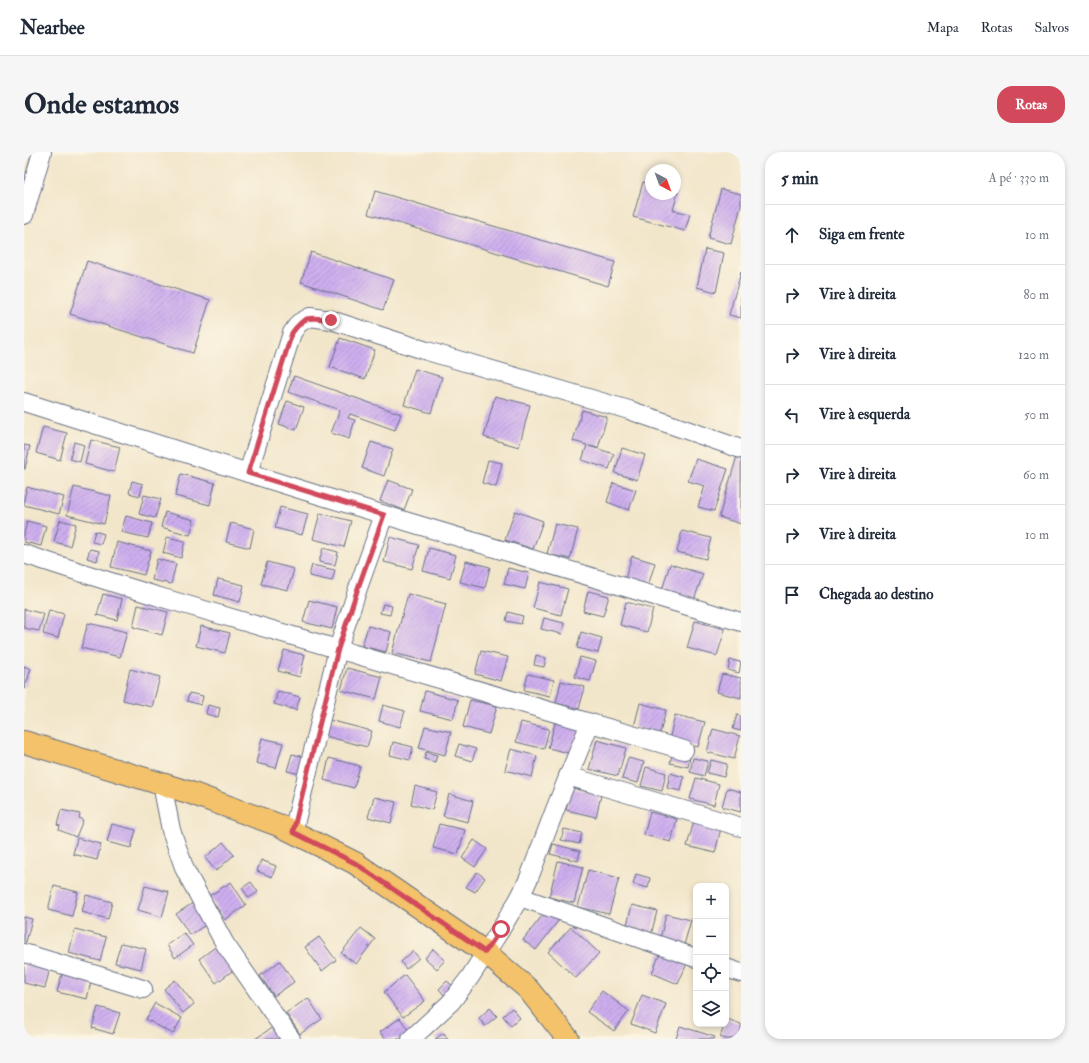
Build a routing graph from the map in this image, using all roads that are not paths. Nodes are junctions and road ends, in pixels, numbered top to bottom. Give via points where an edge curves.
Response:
1 (42, 152) edge
2 (30, 172) edge
3 (24, 215) edge
4 (24, 402) edge
5 (741, 449) edge
6 (248, 473) junction
7 (384, 515) junction
8 (24, 554) edge
9 (741, 622) edge
10 (338, 649) junction
11 (590, 723) junction
12 (24, 742) edge
13 (684, 750) dead end
14 (568, 776) junction
15 (162, 784) junction
16 (741, 827) edge
17 (293, 832) junction
18 (520, 897) junction
19 (485, 952) junction
20 (24, 953) edge
21 (693, 957) edge
22 (729, 969) edge
23 (741, 973) edge
24 (143, 989) dead end
25 (292, 1039) edge
26 (411, 1039) edge
27 (568, 1039) edge

1 - 2 street
2 - 3 street
4 - 6 street
5 - 6 street via 629,410 331,320 310,317 299,323 292,333
6 - 7 street
7 - 9 street
7 - 10 street
8 - 10 street via 161,598
10 - 11 street
10 - 17 street
11 - 13 street
11 - 14 street
12 - 15 main road
14 - 16 street
14 - 18 street
15 - 17 main road
15 - 25 street via 171,830 185,870 225,944
17 - 19 main road via 355,863
18 - 19 street
18 - 21 street
19 - 26 street via 451,1002
19 - 27 main road via 528,989
20 - 24 street
22 - 23 street

